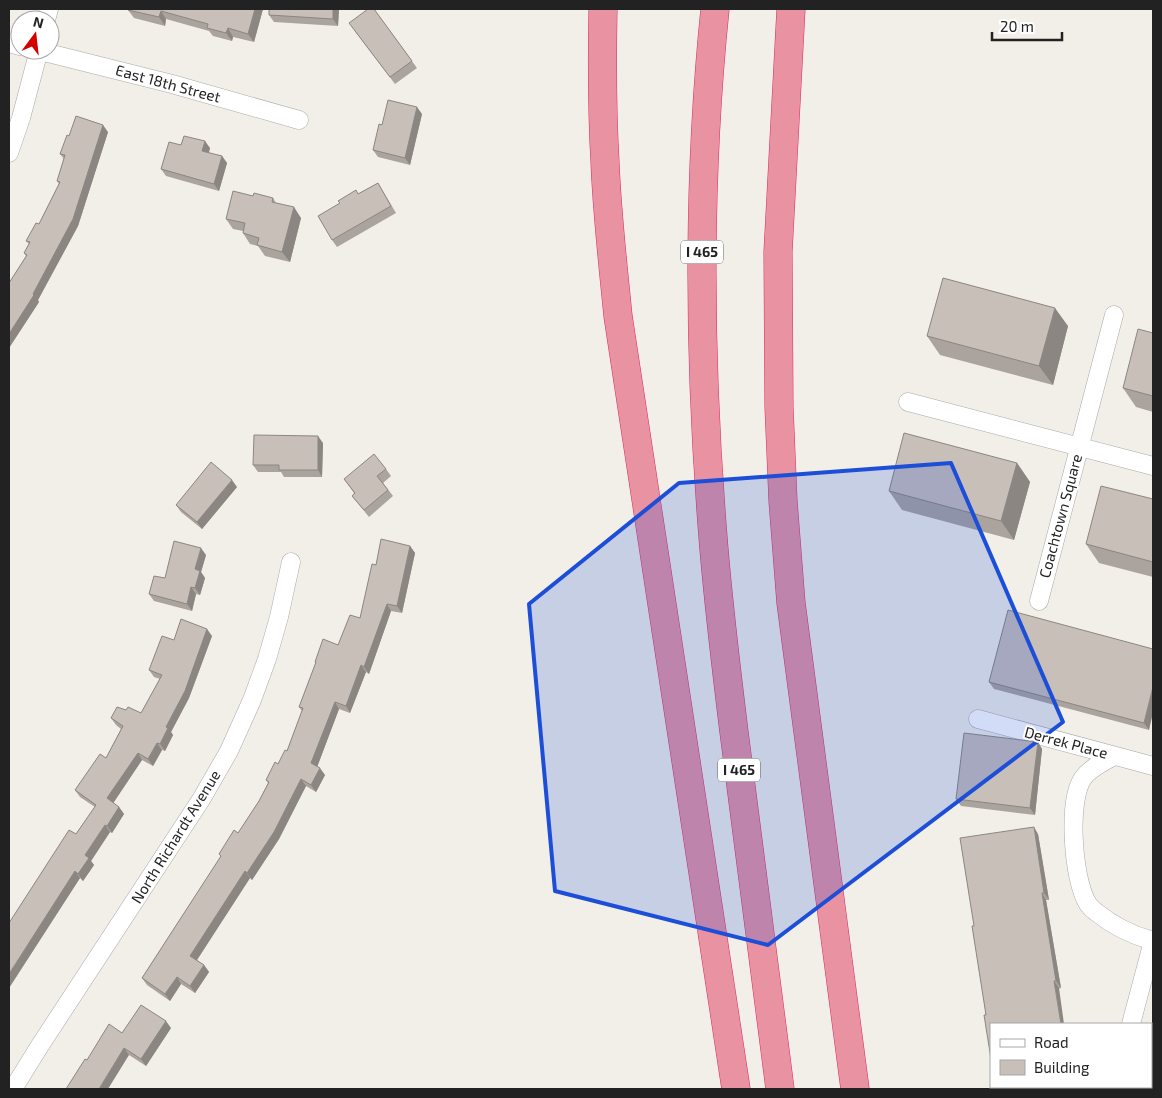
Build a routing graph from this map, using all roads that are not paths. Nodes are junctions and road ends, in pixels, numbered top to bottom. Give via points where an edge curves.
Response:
1 (603, 9) edge
2 (715, 9) edge
3 (791, 9) edge
4 (807, 9) edge
5 (60, 56) edge
6 (36, 60) edge
7 (786, 118) junction
8 (299, 120) dead end
9 (9, 153) edge
10 (1114, 315) dead end
11 (908, 402) dead end
12 (1080, 446) junction
13 (1153, 466) edge
14 (291, 562) dead end
15 (1039, 601) dead end
16 (978, 720) dead end
17 (1114, 756) junction
18 (1153, 766) edge
19 (1153, 941) edge
20 (1149, 976) edge
21 (1131, 1023) edge
22 (13, 1089) edge
23 (736, 1089) edge
24 (780, 1089) edge
25 (855, 1089) edge

1 - 23 highway via 605,162 618,316
2 - 24 highway, I 465 via 702,251 703,350 713,536 719,610
3 - 7 highway
4 - 7 highway
5 - 8 street, East 18th Street
6 - 9 street
7 - 25 highway via 778,252 779,407 784,510 791,603
10 - 12 street
11 - 12 street
12 - 13 street, Coachtown Square
12 - 15 street, Coachtown Square
14 - 22 street, North Richardt Avenue via 267,659 228,751 202,798
16 - 17 street, Derrek Place
17 - 18 street, Derrek Place
17 - 19 street via 1083,778 1076,796 1074,824 1079,883 1088,905 1107,921
19 - 20 street
20 - 21 street

